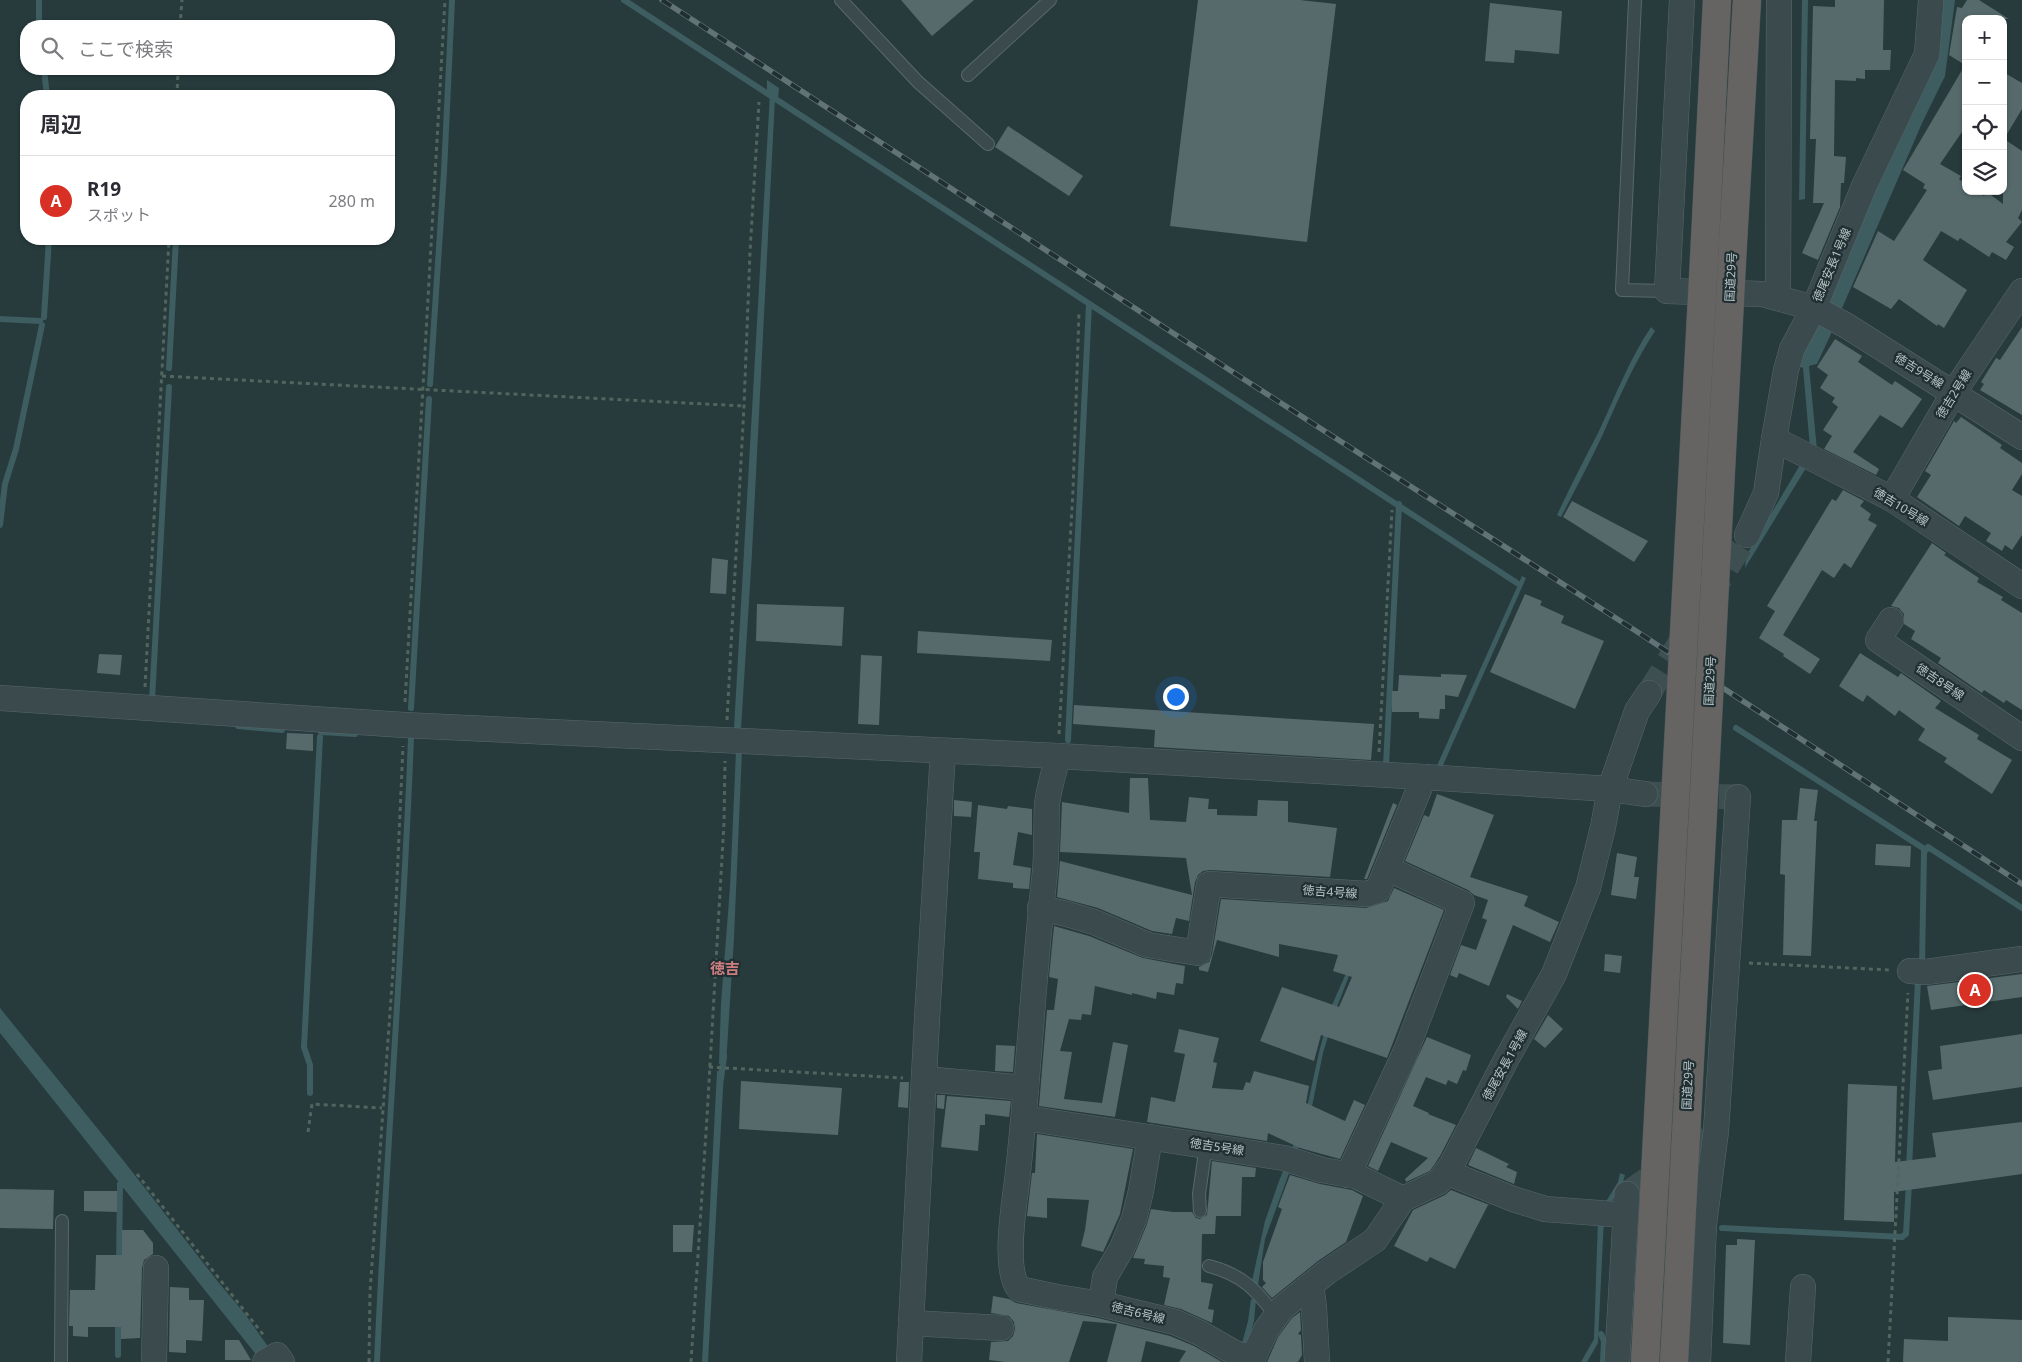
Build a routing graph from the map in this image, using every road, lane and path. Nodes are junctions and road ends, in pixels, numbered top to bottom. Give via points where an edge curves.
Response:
1 (182, 0) edge
2 (445, 0) edge
3 (841, 0) edge
4 (1050, 0) edge
5 (1635, 0) edge
6 (1682, 0) edge
7 (1717, 0) edge
8 (1747, 0) edge
9 (1778, 0) edge
10 (1931, 0) edge
11 (180, 20) edge
12 (178, 75) edge
13 (968, 75) dead end
14 (177, 90) edge
15 (988, 144) dead end
16 (169, 245) edge
17 (1667, 291) junction
18 (2022, 291) edge
19 (1778, 297) junction
20 (1817, 309) junction
21 (1079, 313) dead end
22 (162, 376) junction
23 (423, 390) junction
24 (1954, 392) junction
25 (744, 406) dead end
26 (2022, 437) edge
27 (1774, 439) junction
28 (1892, 499) junction
29 (1392, 510) dead end
30 (1747, 535) tunnel mouth
31 (2022, 586) edge
32 (1890, 620) dead end
33 (1650, 692) tunnel mouth
34 (0, 698) edge
35 (144, 708) junction
36 (404, 725) junction
37 (2022, 738) edge
38 (944, 751) junction
39 (1058, 756) junction
40 (1378, 775) junction
41 (1424, 777) junction
42 (1610, 789) junction
43 (1645, 794) tunnel mouth
44 (1738, 797) dead end
45 (1388, 869) junction
46 (1040, 908) junction
47 (2022, 959) edge
48 (1727, 962) junction
49 (1910, 972) junction
50 (709, 1067) dead end
51 (924, 1079) junction
52 (1026, 1088) junction
53 (382, 1108) junction
54 (1025, 1118) junction
55 (308, 1132) dead end
56 (1150, 1137) junction
57 (1206, 1145) junction
58 (1446, 1172) junction
59 (137, 1174) dead end
60 (1348, 1175) junction
61 (1404, 1199) junction
62 (1200, 1210) dead end
63 (62, 1221) dead end
64 (1209, 1266) dead end
65 (156, 1268) dead end
66 (1311, 1285) junction
67 (1803, 1287) dead end
68 (1101, 1304) junction
69 (1276, 1316) junction
70 (912, 1323) junction
71 (1002, 1328) dead end
72 (274, 1360) edge
73 (1252, 1360) edge
74 (61, 1362) edge
75 (154, 1362) edge
76 (369, 1362) edge
77 (909, 1362) edge
78 (1317, 1362) edge
79 (1616, 1362) edge
80 (1645, 1362) edge
81 (1674, 1362) edge
82 (1698, 1362) edge
83 (1798, 1362) edge
84 (1888, 1362) edge

1 - 11 path
2 - 23 path
3 - 15 lane via 918,82
4 - 13 lane
5 - 17 lane via 1622,290
6 - 17 street
7 - 80 highway, bridge
8 - 81 highway, 国道29号, bridge
9 - 19 street
10 - 20 street, 徳尾安長1号線 via 1927,54 1865,184
12 - 14 path
16 - 22 path
17 - 19 street, 徳吉9号線 via 1757,293
18 - 24 street, 徳吉2号線
19 - 20 street, 徳吉9号線
20 - 24 street, 徳吉9号線
20 - 27 street, 徳尾安長1号線 via 1792,350
21 - 39 path
22 - 23 path
22 - 35 path
23 - 25 path
23 - 36 path
24 - 26 street, 徳吉9号線
24 - 28 street, 徳吉2号線
27 - 28 street, 徳吉10号線
27 - 30 street, 徳尾安長1号線 via 1766,493
28 - 31 street, 徳吉10号線
29 - 40 path
32 - 37 street, 徳吉8号線 via 1878,640
33 - 42 street, 徳尾安長1号線 via 1637,711
34 - 35 street
35 - 36 street
36 - 38 street
36 - 53 path via 393,970
38 - 39 street
38 - 51 street
39 - 40 street
39 - 46 street via 1048,803
40 - 41 street
41 - 42 street
41 - 45 street, 徳吉4号線
42 - 43 street
42 - 58 street, 徳尾安長1号線 via 1588,888 1554,974
44 - 48 street
45 - 46 street, 徳吉4号線 via 1378,890 1367,894 1208,884 1198,953 1148,946 1094,922
45 - 60 street via 1462,903 1406,1052
46 - 52 street
47 - 49 street
48 - 49 path
48 - 82 street via 1716,1132 1704,1224
49 - 84 path
50 - 51 path
51 - 52 street
51 - 70 street
52 - 54 street
53 - 55 path via 312,1104
53 - 76 path via 370,1292
54 - 56 street, 徳吉5号線
54 - 68 street via 1011,1230 1015,1284 1032,1292
56 - 57 street, 徳吉5号線
56 - 68 street, 徳吉6号線 via 1134,1219 1105,1277
57 - 60 street, 徳吉5号線 via 1284,1158
57 - 62 lane
58 - 61 street, 徳尾安長1号線 via 1439,1182
58 - 79 street via 1544,1210 1626,1204
59 - 72 path via 240,1304
60 - 61 street, 徳吉5号線
61 - 66 street, 徳尾安長1号線 via 1375,1240
63 - 74 lane
64 - 69 lane via 1238,1276 1252,1287
65 - 75 street
66 - 69 street, 徳尾安長1号線
66 - 78 street
67 - 83 street
68 - 73 street, 徳吉6号線 via 1175,1322
69 - 73 street, 徳尾安長1号線
70 - 71 street
70 - 77 street

